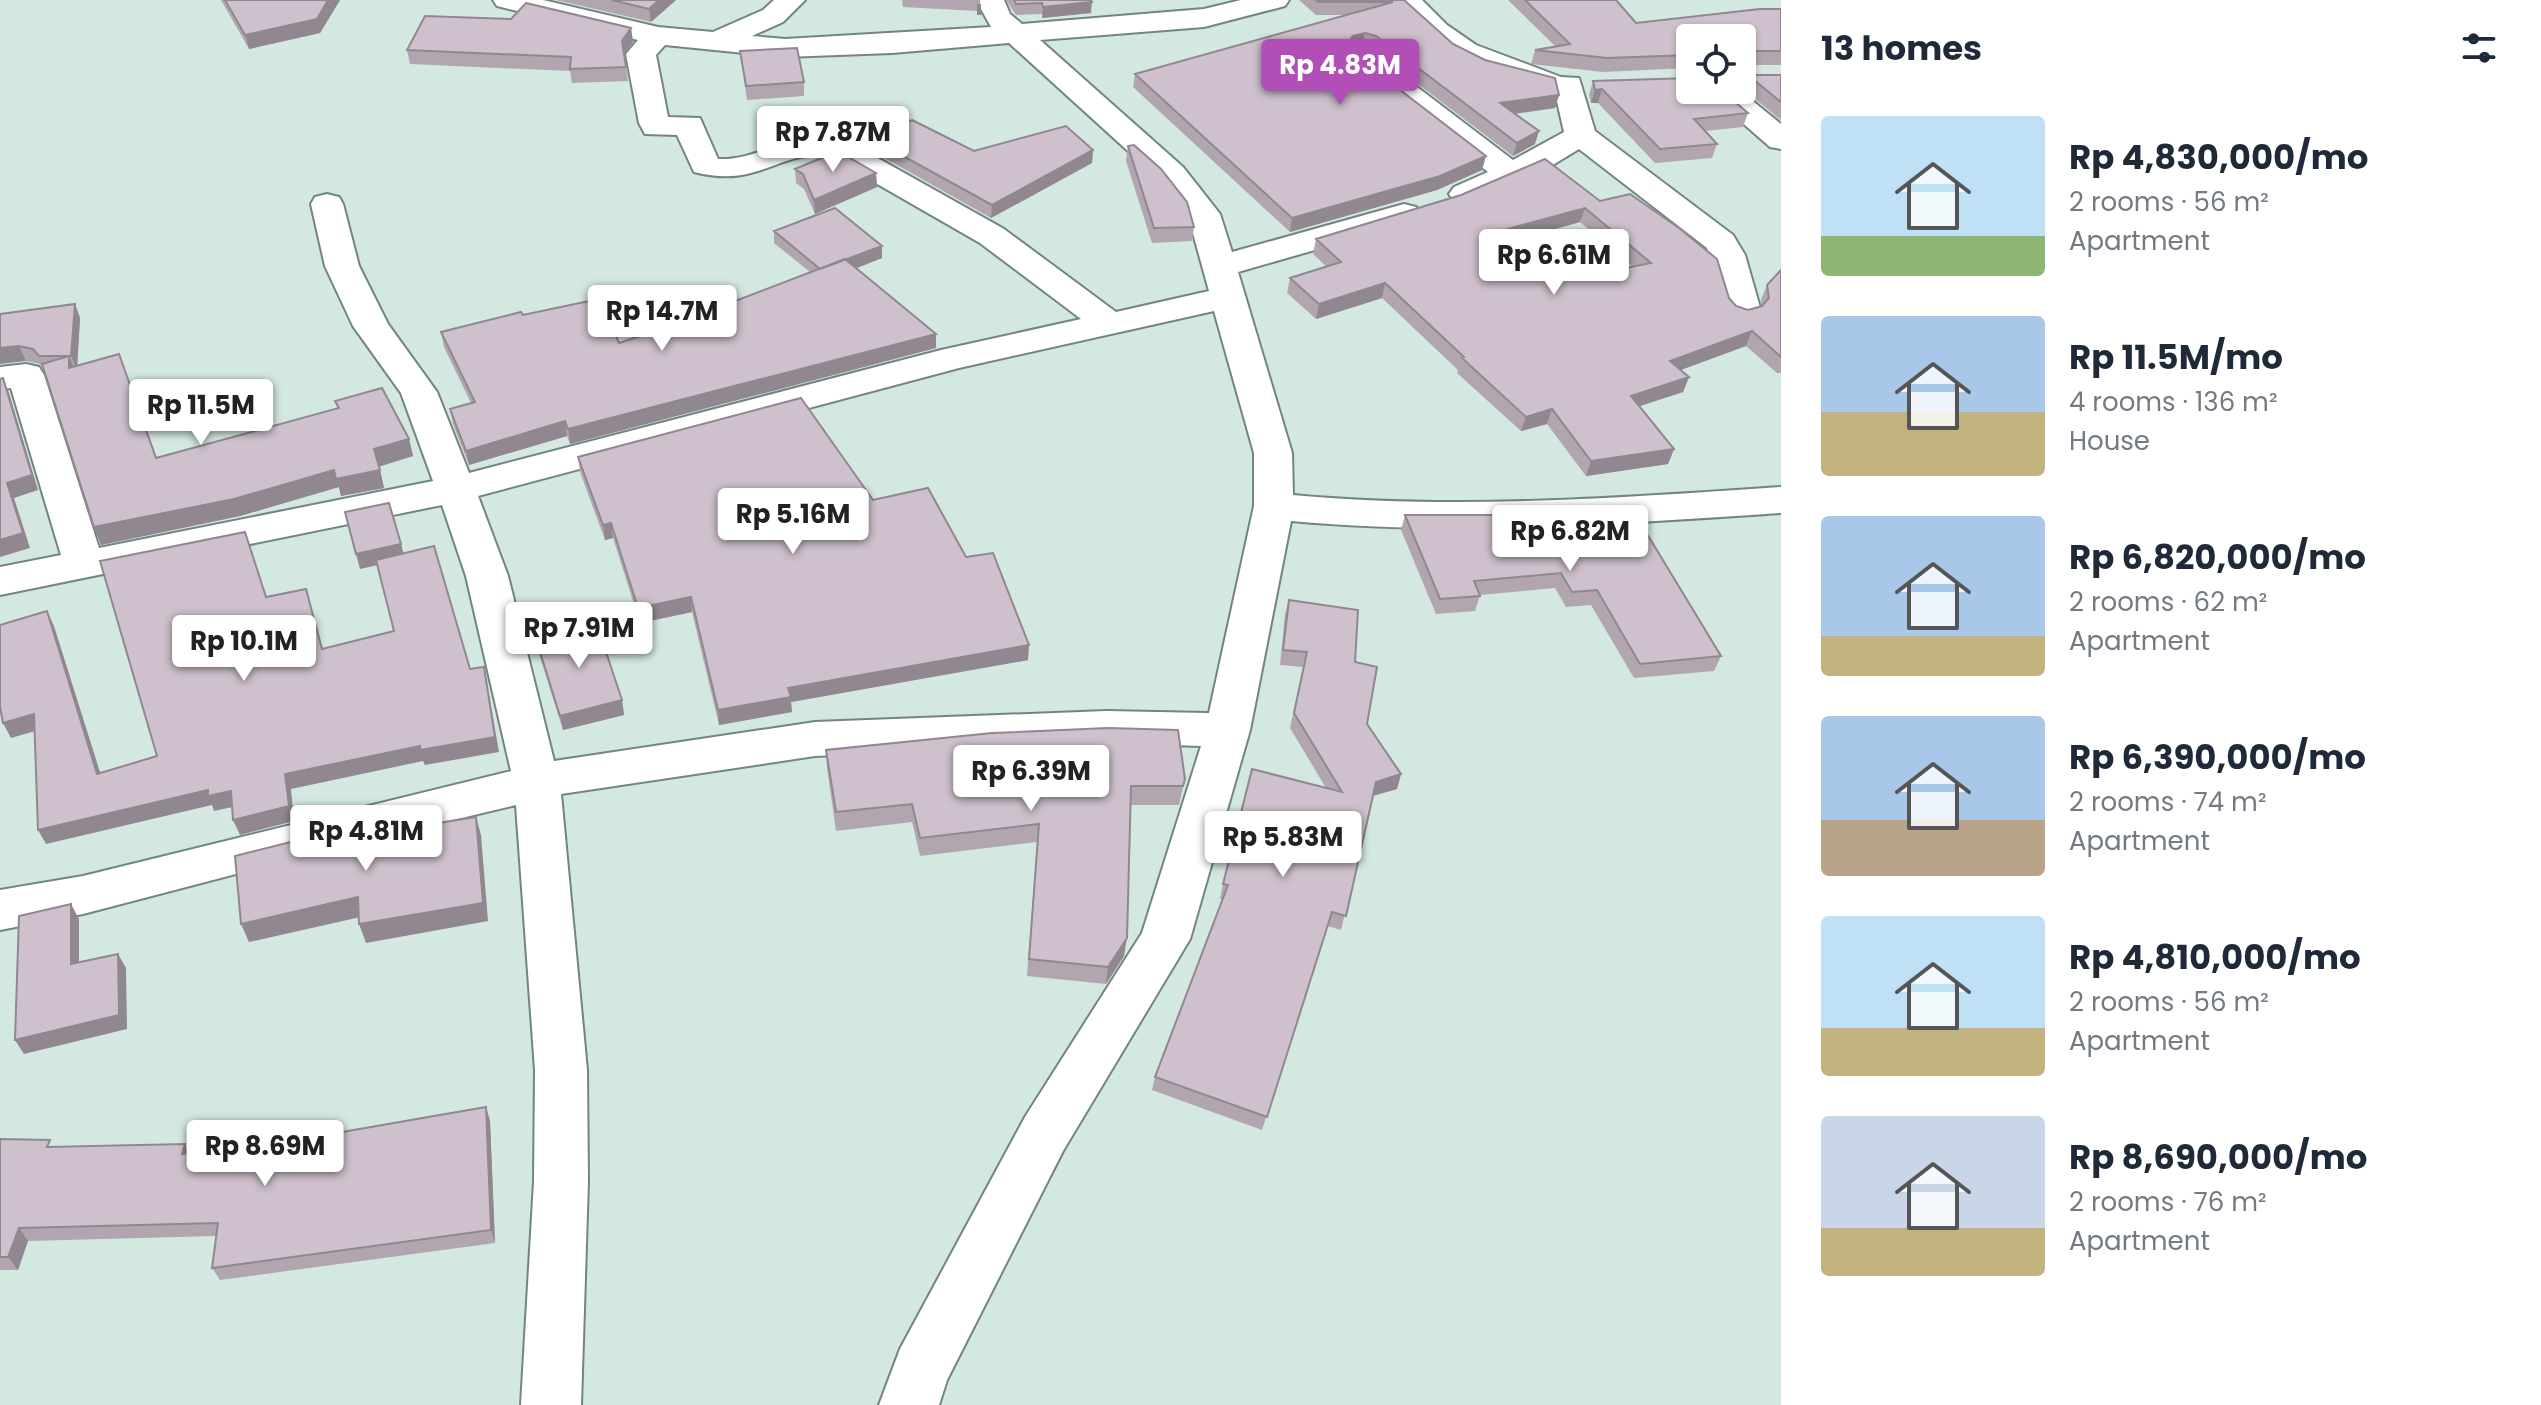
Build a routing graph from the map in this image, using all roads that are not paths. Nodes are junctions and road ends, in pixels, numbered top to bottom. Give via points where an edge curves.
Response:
1 (507, 0) edge
2 (791, 0) edge
3 (990, 0) edge
4 (1275, 0) edge
5 (1405, 0) edge
6 (1016, 34) junction
7 (658, 36) junction
8 (712, 43) junction
9 (1361, 58) edge
10 (1737, 104) edge
11 (1580, 135) junction
12 (1781, 140) edge
13 (1511, 174) junction
14 (327, 204) dead end
15 (1222, 282) junction
16 (1743, 311) edge
17 (1111, 325) junction
18 (0, 378) edge
19 (456, 489) junction
20 (1781, 500) edge
21 (1274, 506) junction
22 (84, 565) junction
23 (0, 581) edge
24 (1228, 730) junction
25 (537, 783) junction
26 (0, 910) edge
27 (551, 1405) edge
28 (909, 1405) edge

1 - 7 street
2 - 8 street via 773,16
3 - 6 street via 998,18
4 - 6 street via 1204,18
5 - 11 street via 1461,49 1505,67 1581,85
6 - 8 street via 820,48
6 - 15 street via 1172,174 1204,214
7 - 8 street
7 - 17 street via 641,54 654,123 689,125 705,165 730,169 831,145 992,236
9 - 13 street
10 - 12 street
11 - 13 street
11 - 16 street via 1721,242
13 - 15 street
14 - 19 street via 342,266 371,326 419,392
15 - 17 street
15 - 21 street via 1273,453
17 - 19 street via 954,358
18 - 22 street via 26,375
19 - 22 street
19 - 25 street via 487,576
20 - 21 street via 1557,515 1355,516
21 - 24 street
22 - 23 street
24 - 25 street via 1106,727 815,739
24 - 28 street via 1165,939 1044,1134 921,1370
25 - 26 street via 83,895
25 - 27 street via 561,1070

